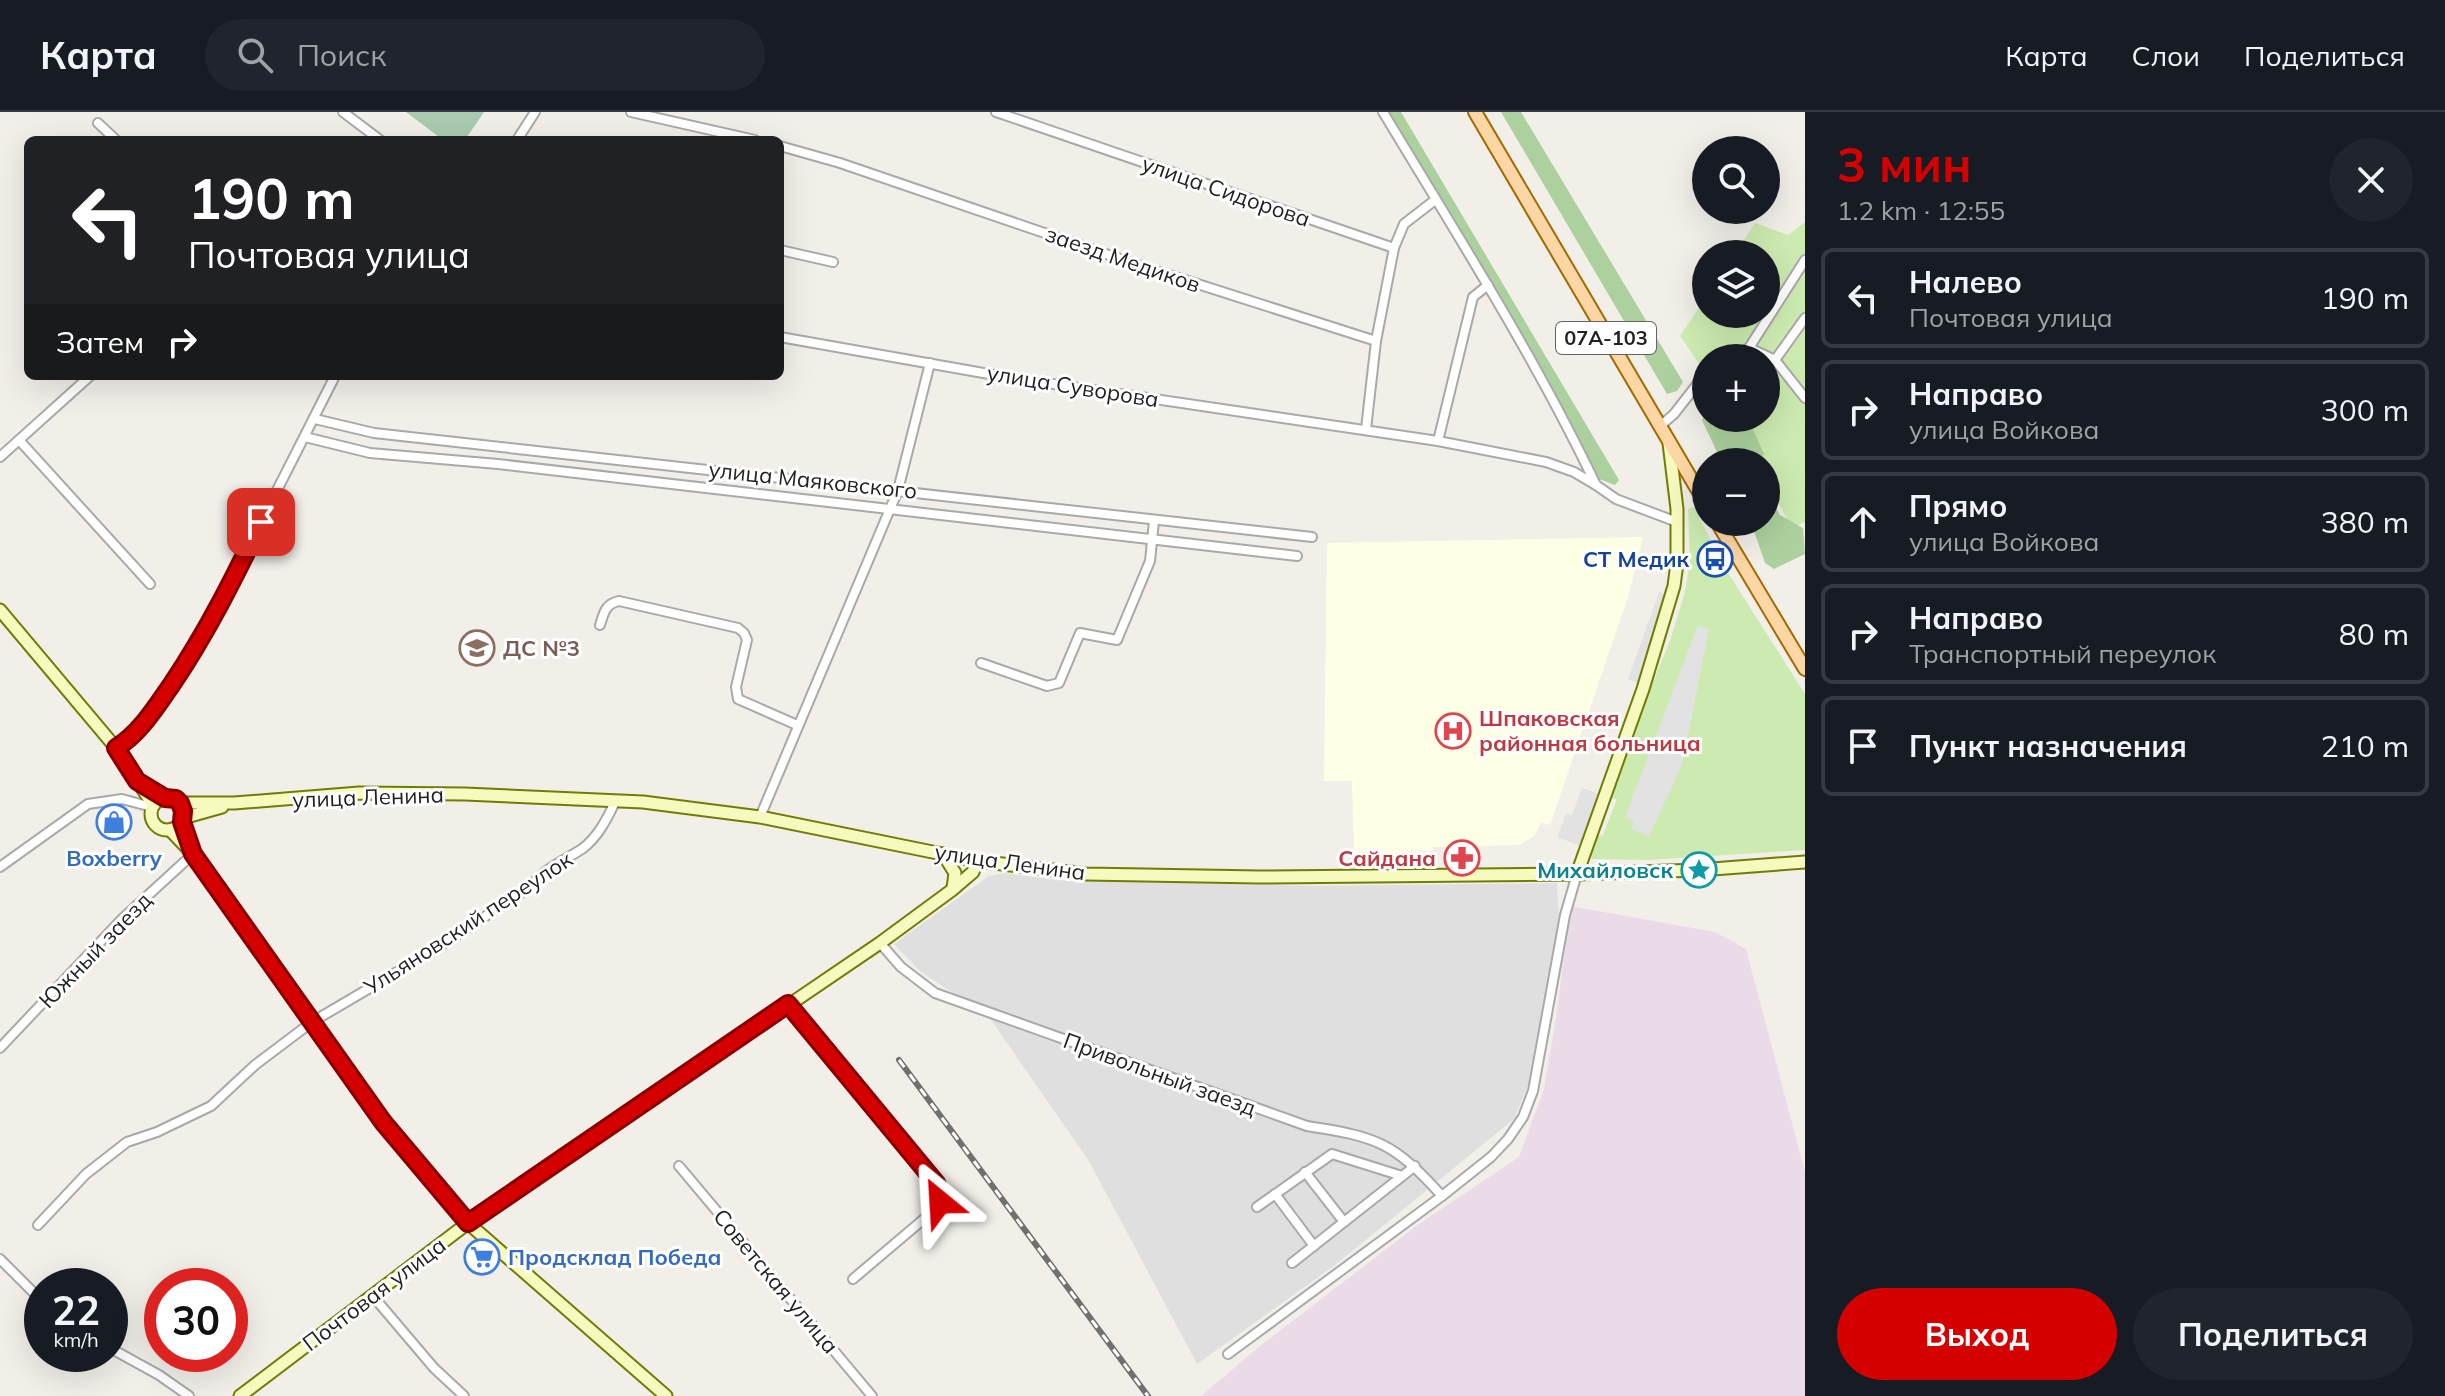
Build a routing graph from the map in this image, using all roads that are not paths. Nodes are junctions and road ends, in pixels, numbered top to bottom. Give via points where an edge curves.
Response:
1 (343, 112) edge
2 (535, 112) edge
3 (631, 112) edge
4 (996, 112) edge
5 (1383, 112) edge
6 (1475, 112) edge
7 (1024, 116) edge
8 (98, 123) dead end
9 (112, 136) edge
10 (375, 136) edge
11 (520, 136) edge
12 (737, 136) edge
13 (784, 147) edge
14 (1435, 200) junction
15 (1394, 248) junction
16 (784, 251) edge
17 (1805, 260) edge
18 (833, 262) dead end
19 (1488, 285) junction
20 (1805, 318) edge
21 (784, 338) edge
22 (1376, 341) junction
23 (1752, 344) edge
24 (1780, 353) edge
25 (930, 363) junction
26 (1780, 366) edge
27 (86, 380) edge
28 (333, 380) edge
29 (1692, 391) edge
30 (1805, 398) edge
31 (315, 419) junction
32 (1659, 427) junction
33 (1366, 429) junction
34 (305, 437) junction
35 (19, 440) junction
36 (1438, 441) junction
37 (1669, 443) junction
38 (1, 454) edge
39 (1692, 480) edge
40 (1596, 485) junction
41 (898, 490) junction
42 (1692, 490) edge
43 (1677, 509) junction
44 (889, 510) junction
45 (1154, 521) junction
46 (1677, 522) junction
47 (1725, 536) edge
48 (1312, 537) dead end
49 (1153, 541) junction
50 (1297, 556) dead end
51 (150, 584) dead end
52 (0, 610) edge
53 (600, 625) dead end
54 (981, 663) dead end
55 (1805, 669) edge
56 (797, 725) junction
57 (116, 748) junction
58 (137, 781) junction
59 (165, 798) junction
60 (615, 802) junction
61 (180, 803) junction
62 (234, 803) junction
63 (153, 806) junction
64 (760, 817) junction
65 (182, 820) junction
66 (170, 830) junction
67 (192, 853) junction
68 (942, 854) junction
69 (977, 861) junction
70 (1805, 862) edge
71 (1792, 865) junction
72 (0, 867) edge
73 (1805, 869) edge
74 (1577, 874) junction
75 (952, 890) junction
76 (880, 943) junction
77 (788, 1004) junction
78 (312, 1022) junction
79 (0, 1048) edge
80 (679, 1166) dead end
81 (1415, 1166) junction
82 (1305, 1172) junction
83 (1402, 1176) junction
84 (1275, 1194) junction
85 (1442, 1196) junction
86 (1257, 1207) dead end
87 (1344, 1222) junction
88 (468, 1223) junction
89 (38, 1225) dead end
90 (1314, 1246) junction
91 (0, 1259) edge
92 (1292, 1263) dead end
93 (853, 1279) dead end
94 (24, 1283) edge
95 (372, 1295) junction
96 (1228, 1354) dead end
97 (128, 1358) edge
98 (242, 1395) edge
99 (189, 1396) edge
100 (464, 1396) edge
101 (666, 1396) edge
102 (872, 1396) edge

1 - 10 street
2 - 11 street
3 - 12 street
4 - 7 street, улица Сидорова
5 - 14 street
6 - 32 main road, 07А-103
7 - 15 street, улица Сидорова
8 - 9 street
13 - 22 street, заезд Медиков
14 - 15 street via 1404,224
14 - 19 street
15 - 22 street
16 - 18 street
17 - 23 street
19 - 36 street via 1473,297
19 - 40 street
20 - 24 street
21 - 25 street, улица Суворова
22 - 33 street
25 - 33 street, улица Суворова
25 - 41 street
26 - 30 street
27 - 35 street
28 - 31 street
29 - 32 street
31 - 34 street
31 - 41 street, улица Маяковского via 374,433
32 - 37 main road, 07А-103
33 - 36 street, улица Суворова
34 - 44 street, улица Маяковского via 370,453
34 - 57 street via 199,644 150,715
35 - 38 street
35 - 51 street
36 - 40 street, улица Суворова via 1546,462
37 - 39 main road, 07А-103
37 - 43 main road
40 - 46 street, улица Суворова via 1616,499
41 - 44 street
41 - 45 street, улица Маяковского
42 - 43 main road
43 - 46 main road
44 - 49 street, улица Маяковского
44 - 56 street
45 - 48 street, улица Маяковского
45 - 49 street
46 - 74 main road via 1669,605
47 - 55 main road
49 - 50 street, улица Маяковского
49 - 54 street via 1141,586 1117,640 1080,633 1059,683 1047,686
52 - 57 main road
53 - 56 street via 605,608 619,601 738,628 747,640 738,699
56 - 64 street
57 - 58 main road
58 - 59 main road
58 - 63 main road
59 - 61 main road
59 - 63 main road
60 - 62 main road, улица Ленина via 359,793
60 - 64 main road, улица Ленина
60 - 78 street, Ульяновский переулок via 585,847 539,875 530,887
61 - 62 main road, улица Ленина
61 - 65 main road
62 - 65 main road, улица Ленина
63 - 66 main road via 152,821
63 - 72 street via 122,799 88,804
64 - 68 main road, улица Ленина
65 - 66 main road
65 - 67 main road
66 - 67 main road
67 - 78 main road
67 - 79 street, Южный заезд
68 - 69 main road, улица Ленина
68 - 75 main road via 955,873
69 - 74 main road, улица Ленина via 1086,874
69 - 75 main road, Почтовая улица via 973,872
70 - 71 main road
71 - 73 main road
71 - 74 main road, улица Ленина
74 - 85 street via 1533,1091 1523,1117 1491,1157
75 - 76 main road, Почтовая улица
76 - 77 main road, Почтовая улица
76 - 81 street, Привольный заезд via 935,993 1307,1126 1360,1134 1389,1146
77 - 88 main road, Почтовая улица
77 - 93 street via 940,1192 938,1207
78 - 88 main road via 383,1122
78 - 89 street, Ульяновский переулок via 211,1106 127,1142 86,1174
80 - 102 street, Советская улица
81 - 83 street
81 - 85 street, Привольный заезд
82 - 83 street via 1332,1154
82 - 84 street
82 - 87 street
83 - 87 street
84 - 86 street
84 - 90 street
85 - 96 street
87 - 90 street
88 - 95 main road, Почтовая улица
88 - 101 main road
90 - 92 street
91 - 94 street
95 - 98 main road, Почтовая улица
95 - 100 street
97 - 99 street

